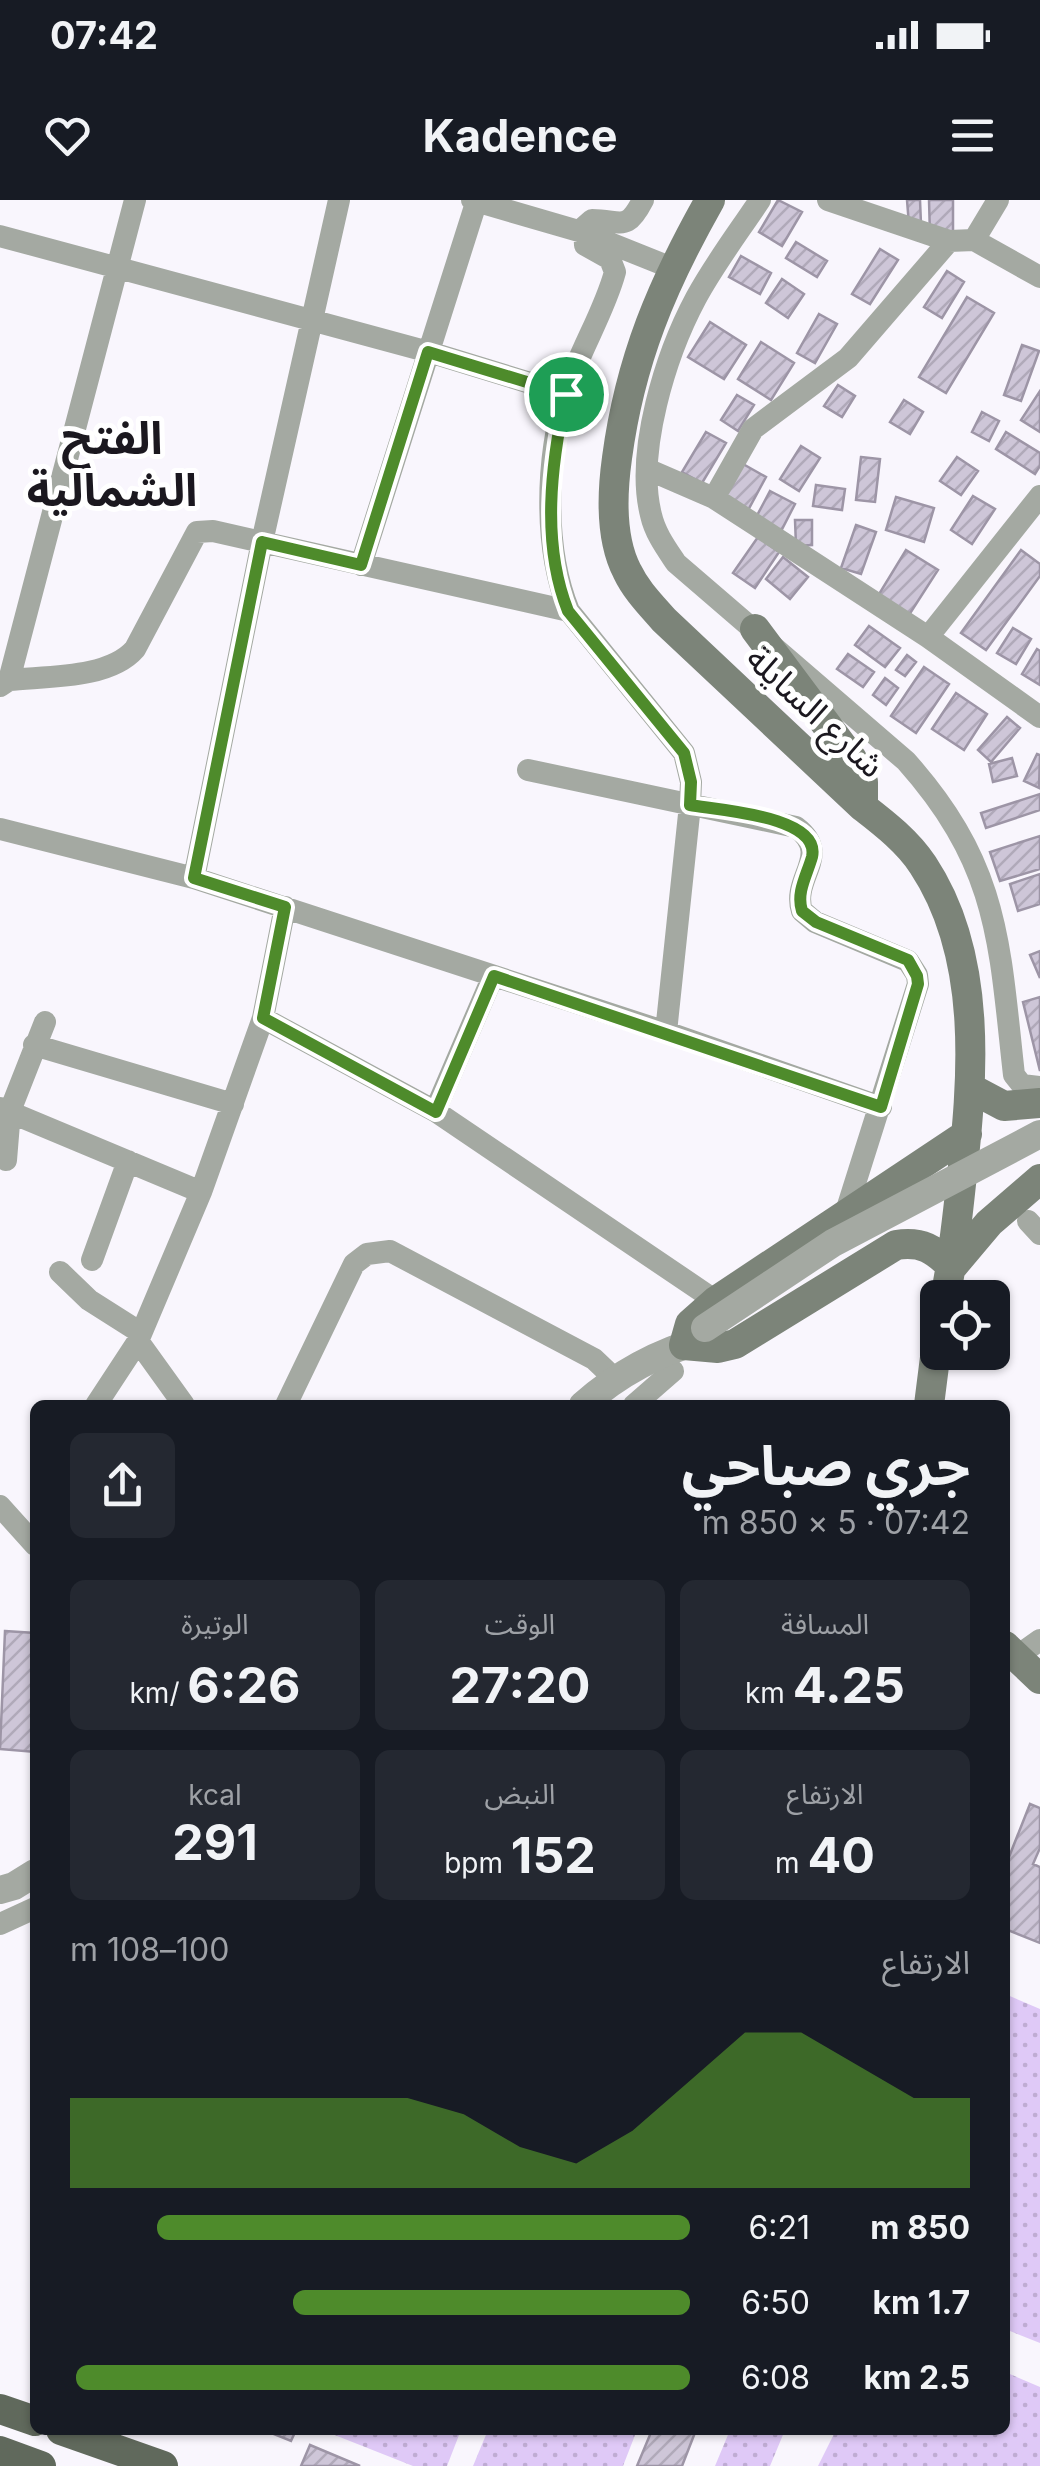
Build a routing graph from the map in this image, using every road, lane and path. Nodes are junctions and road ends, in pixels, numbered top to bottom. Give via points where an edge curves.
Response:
1 (135, 200) edge
2 (339, 200) edge
3 (475, 200) edge
4 (643, 200) edge
5 (710, 200) edge
6 (760, 200) edge
7 (828, 200) edge
8 (998, 200) edge
9 (582, 232) junction
10 (0, 236) edge
11 (974, 240) junction
12 (949, 242) junction
13 (117, 267) junction
14 (672, 268) junction
15 (1040, 277) edge
16 (310, 320) junction
17 (428, 352) junction
18 (566, 394) junction
19 (648, 469) junction
20 (1040, 496) edge
21 (714, 498) junction
22 (262, 542) junction
23 (361, 565) junction
24 (568, 611) junction
25 (755, 629) junction
26 (928, 638) junction
27 (4, 683) edge
28 (1040, 717) edge
29 (528, 770) dead end
30 (690, 805) junction
31 (862, 808) junction
32 (0, 829) edge
33 (194, 878) junction
34 (285, 907) junction
35 (494, 976) junction
36 (263, 1018) junction
37 (45, 1022) dead end
38 (666, 1032) junction
39 (34, 1044) junction
40 (1040, 1087) edge
41 (972, 1088) junction
42 (1040, 1103) edge
43 (234, 1104) junction
44 (881, 1107) junction
45 (5, 1109) edge
46 (436, 1112) junction
47 (967, 1134) junction
48 (1040, 1134) edge
49 (1040, 1152) edge
50 (6, 1160) dead end
51 (128, 1161) junction
52 (1040, 1180) edge
53 (202, 1192) junction
54 (845, 1216) junction
55 (92, 1260) dead end
56 (60, 1272) dead end
57 (947, 1280) edge
58 (948, 1280) edge
59 (949, 1280) edge
60 (140, 1337) junction
61 (698, 1337) junction
62 (933, 1370) edge
63 (614, 1378) junction
64 (99, 1400) edge
65 (181, 1400) edge
66 (288, 1400) edge
67 (589, 1400) edge
68 (639, 1400) edge
69 (930, 1400) edge
70 (0, 1506) edge
71 (30, 1539) edge
72 (1020, 1648) edge
73 (1040, 1679) edge
74 (30, 1875) edge
75 (0, 1890) edge
76 (30, 1910) edge
77 (0, 1924) edge
78 (0, 2409) edge
79 (30, 2419) edge
80 (75, 2435) edge
81 (0, 2451) edge
82 (41, 2466) edge
83 (163, 2466) edge

1 - 13 street
2 - 16 street
3 - 9 street
3 - 17 street
4 - 9 street via 631,221 592,220
5 - 14 main road, شارع السايلة
6 - 19 street via 716,263 677,341
7 - 12 street
8 - 11 street
9 - 14 street
9 - 18 street via 585,245 610,259 615,272
10 - 13 street
11 - 12 street
11 - 15 street
12 - 21 street via 848,358 753,428
13 - 16 street
13 - 27 street
14 - 31 main road, شارع السايلة via 639,351 621,421 611,494 625,567 664,620
16 - 17 street
16 - 22 street
17 - 18 street
17 - 23 street
18 - 24 street via 552,495 553,544
19 - 21 street
19 - 25 street via 651,519 676,563
20 - 26 street
21 - 26 street
22 - 23 street
22 - 27 street via 198,532 125,660 110,668
22 - 33 street
23 - 24 street
24 - 30 street via 684,753
25 - 31 main road via 852,759 863,782
25 - 40 street via 906,761 958,828 991,905 1014,1074 1022,1085
26 - 28 street
29 - 30 street
30 - 38 street
30 - 44 street via 796,826 813,852 800,894 802,911 914,967 918,984
31 - 41 main road, شارع السايلة via 922,863 940,896 963,969
32 - 33 street
33 - 34 street
34 - 35 street
34 - 36 street
35 - 38 street
35 - 46 street
36 - 43 street
36 - 46 street
37 - 39 street
38 - 44 street
39 - 43 street
39 - 45 street
41 - 42 main road via 1004,1106
41 - 47 main road, شارع السايلة
43 - 53 street
44 - 54 street
45 - 50 street
45 - 51 street
46 - 61 street
47 - 54 main road
47 - 58 main road, شارع السايلة
48 - 61 street, bridge via 834,1243
49 - 61 street
51 - 53 street
51 - 55 street
52 - 59 main road via 989,1223
53 - 60 street
54 - 61 main road
56 - 60 street
57 - 61 main road via 933,1248 896,1246 734,1344 718,1348
60 - 64 street
60 - 65 street
61 - 63 street
61 - 68 street
62 - 69 main road
63 - 66 street via 594,1359 390,1250 354,1264
63 - 67 street
70 - 71 street
72 - 73 main road
74 - 75 street
76 - 77 street
78 - 79 main road
80 - 83 main road
81 - 82 main road

